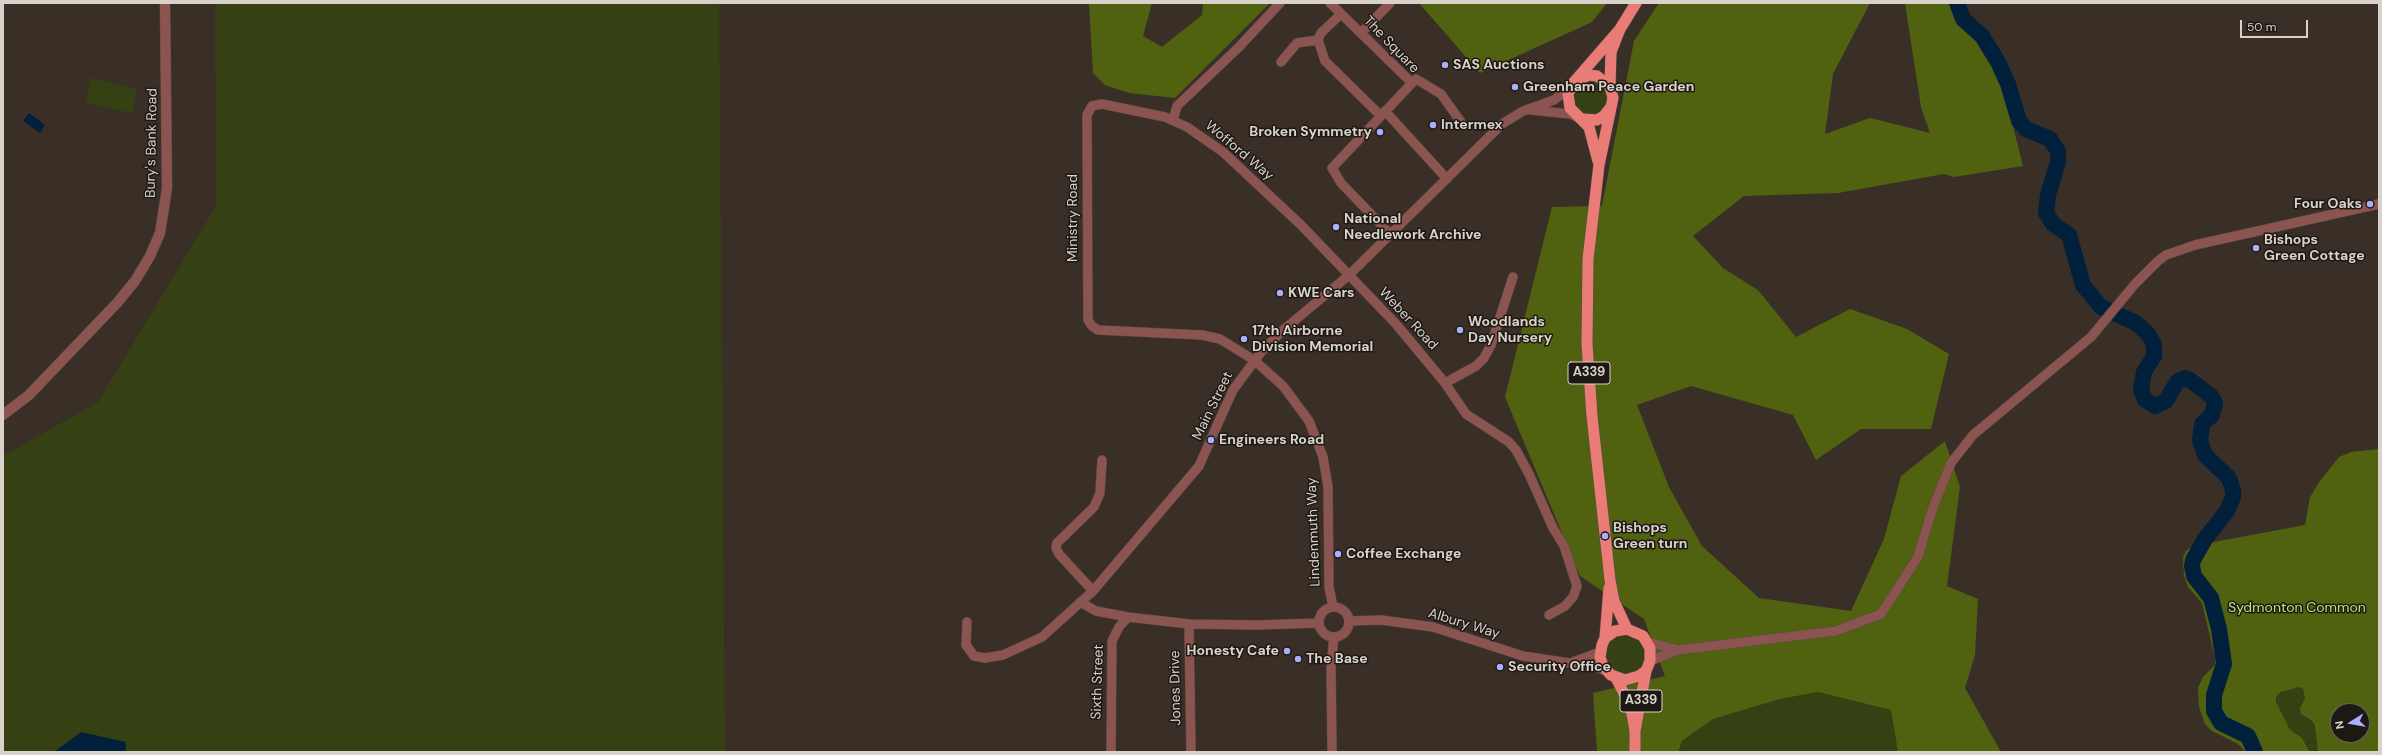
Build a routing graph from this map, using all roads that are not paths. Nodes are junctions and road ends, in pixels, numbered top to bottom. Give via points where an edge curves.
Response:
1 (165, 3) edge
2 (1280, 3) edge
3 (1330, 3) edge
4 (1390, 3) edge
5 (1636, 3) edge
6 (1341, 14) junction
7 (1620, 30) junction
8 (1362, 33) junction
9 (1318, 40) junction
10 (1281, 62) dead end
11 (1412, 83) junction
12 (1572, 84) junction
13 (1610, 86) junction
14 (1612, 104) junction
15 (1530, 109) junction
16 (1383, 114) junction
17 (1087, 115) joint
18 (1582, 119) junction
19 (1172, 120) junction
20 (1461, 122) dead end
21 (1599, 165) junction
22 (1447, 179) junction
23 (2379, 204) edge
24 (1390, 234) junction
25 (1348, 276) junction
26 (1513, 277) dead end
27 (1088, 320) joint
28 (1254, 360) junction
29 (1445, 383) junction
30 (3, 415) edge
31 (1102, 460) dead end
32 (1610, 580) junction
33 (1093, 590) junction
34 (1080, 602) junction
35 (1333, 607) junction
36 (1549, 615) dead end
37 (1128, 617) junction
38 (1349, 621) junction
39 (966, 622) dead end
40 (1319, 623) junction
41 (1189, 624) junction
42 (1628, 629) junction
43 (1334, 637) junction
44 (1606, 638) junction
45 (1648, 642) junction
46 (1678, 650) junction
47 (1600, 652) junction
48 (1570, 663) junction
49 (1648, 666) junction
50 (1606, 671) junction
51 (1616, 678) junction
52 (1635, 730) junction
53 (1111, 752) edge
54 (1191, 752) edge
55 (1332, 752) edge
56 (1635, 752) edge

1 - 30 street, Bury's Bank Road via 167,188 160,233 135,281 117,303 29,395
2 - 19 street via 1238,48 1177,106
3 - 6 street, The Square
4 - 8 street
5 - 7 highway
6 - 8 street, The Square
6 - 9 street
7 - 12 highway
7 - 13 highway via 1611,52
8 - 11 street, The Square
9 - 10 street via 1297,43
9 - 16 street via 1325,61
11 - 16 street, The Square
11 - 20 street via 1416,79 1441,94
12 - 13 highway via 1589,75 1604,80
12 - 15 street, Main Street via 1554,100
12 - 18 highway via 1568,101 1570,108
13 - 14 highway
14 - 18 highway via 1604,116 1597,120
14 - 21 highway, A339
15 - 18 street via 1570,114
15 - 22 street, Main Street via 1502,124
16 - 22 street
16 - 24 street, The Square via 1332,168 1341,183
17 - 19 street, Wofford Way via 1092,106 1102,104 1142,111
17 - 27 street, Ministry Road
18 - 21 highway, A339 via 1593,136
19 - 25 street, Wofford Way via 1202,136 1255,180
21 - 32 highway, A339 via 1588,259 1587,344 1592,416
22 - 24 street, Main Street
23 - 46 street via 2265,228 2166,255 2151,268 2091,337 1973,435 1951,462 1932,510 1918,557 1881,614 1836,631
24 - 25 street, Main Street
25 - 28 street, Main Street via 1282,331
25 - 29 street, Weber Road via 1396,324
26 - 29 street via 1491,345 1484,358 1476,366
27 - 28 street, Lindenmuth Way via 1098,330 1202,334 1220,339
28 - 33 street, Main Street via 1234,390 1199,466
28 - 35 street, Lindenmuth Way via 1278,381 1298,405 1319,444 1328,487 1329,586
29 - 36 street, Weber Road via 1466,414 1509,442 1516,450 1564,546 1577,586 1573,597 1565,606
31 - 33 street via 1100,493 1094,507 1057,543 1056,548
32 - 42 highway, A339 via 1614,601
32 - 44 highway, A339
33 - 34 street, Main Street
34 - 37 street via 1096,611
34 - 39 street, Main Street via 1042,637 1003,655 985,658 974,656 966,645
35 - 38 street via 1346,612
35 - 40 street via 1322,614
37 - 41 street
37 - 53 street, Sixth Street via 1119,627 1112,642
38 - 43 street via 1343,634
38 - 48 street, Albury Way via 1381,620 1433,627 1523,656
40 - 41 street
40 - 43 street via 1322,631
41 - 54 street, Jones Drive
42 - 44 highway via 1615,631
42 - 45 highway via 1643,636
43 - 55 street via 1331,665
44 - 47 highway
45 - 46 street
45 - 49 highway
46 - 49 street
47 - 48 street, Albury Way
47 - 50 highway via 1601,662
48 - 50 street, Albury Way
49 - 51 highway via 1633,679
49 - 52 highway, A339
50 - 51 highway
51 - 52 highway, A339 via 1629,703
52 - 56 highway, A339

